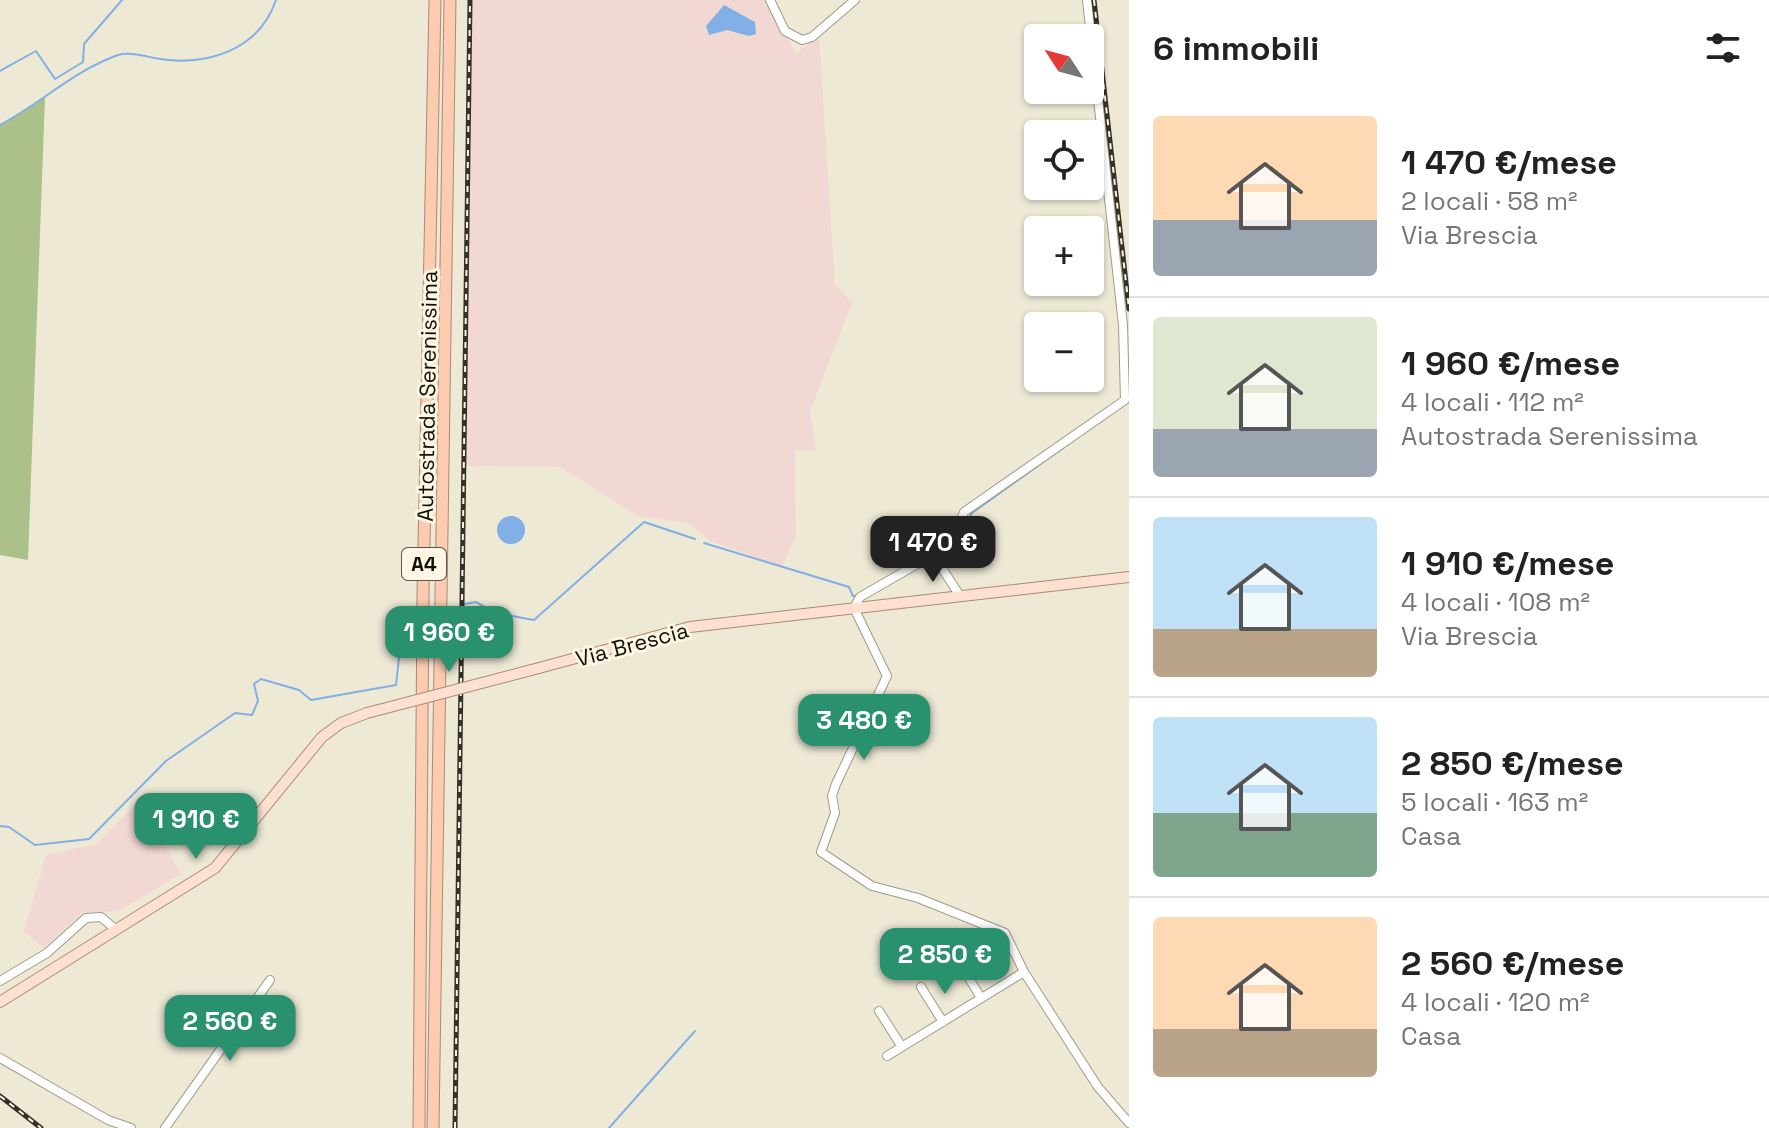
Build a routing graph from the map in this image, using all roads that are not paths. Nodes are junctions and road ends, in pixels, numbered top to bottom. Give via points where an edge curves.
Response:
1 (435, 0) edge
2 (450, 0) edge
3 (770, 0) edge
4 (855, 0) edge
5 (1087, 0) edge
6 (933, 554) junction
7 (1129, 577) edge
8 (960, 596) junction
9 (854, 608) junction
10 (115, 929) junction
11 (958, 960) dead end
12 (1024, 972) junction
13 (270, 980) dead end
14 (0, 981) edge
15 (921, 987) dead end
16 (981, 998) junction
17 (2, 1002) edge
18 (879, 1011) dead end
19 (943, 1022) junction
20 (902, 1047) junction
21 (887, 1056) dead end
22 (0, 1058) edge
23 (1129, 1123) edge
24 (131, 1128) edge
25 (165, 1128) edge
26 (419, 1128) edge
27 (433, 1128) edge

1 - 26 highway, Autostrada Serenissima / A4
2 - 27 highway, Autostrada Serenissima / A4
3 - 4 street via 785,31 802,40
5 - 6 street via 1128,393 964,512 952,542
6 - 8 street
6 - 9 street via 862,596
7 - 8 main road, Via Brescia
8 - 9 main road, Via Brescia
9 - 10 main road, Via Brescia, bridge via 690,627 341,723 322,737 215,868
9 - 12 street via 887,676 836,784 835,813 821,852 872,886 1005,933
10 - 14 street via 101,917 86,918 47,953
10 - 17 main road, Via Brescia
11 - 16 street
12 - 16 street
12 - 23 street via 1098,1087
13 - 25 street
15 - 19 street
16 - 19 street
18 - 20 street
19 - 20 street
20 - 21 street
22 - 24 street

